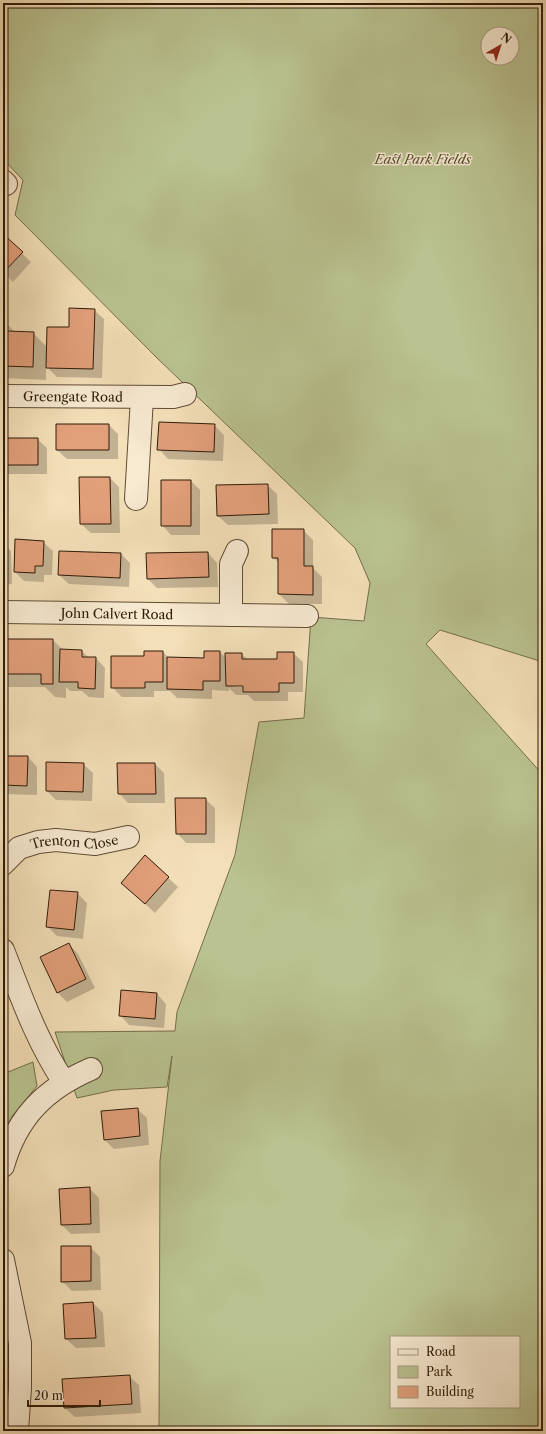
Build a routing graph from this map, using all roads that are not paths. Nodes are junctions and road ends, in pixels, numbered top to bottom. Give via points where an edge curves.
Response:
1 (185, 394) dead end
2 (3, 396) edge
3 (142, 398) junction
4 (136, 499) dead end
5 (237, 551) dead end
6 (3, 612) edge
7 (231, 616) junction
8 (307, 616) dead end
9 (128, 837) dead end
10 (3, 864) edge
11 (3, 950) edge
12 (91, 1069) dead end
13 (64, 1082) junction
14 (3, 1166) edge
15 (3, 1260) edge
16 (9, 1319) edge
17 (17, 1431) edge

1 - 3 street, Greengate Road via 173,398
2 - 3 street, Greengate Road
3 - 4 street, Greengate Road
5 - 7 street via 231,564
6 - 7 street, John Calvert Road
7 - 8 street, John Calvert Road
9 - 10 street, Trenton Close via 95,844 56,840 38,842 19,848
11 - 13 street via 40,1042
12 - 13 street
13 - 14 street via 29,1113 14,1135
15 - 16 street
16 - 17 street via 20,1343

